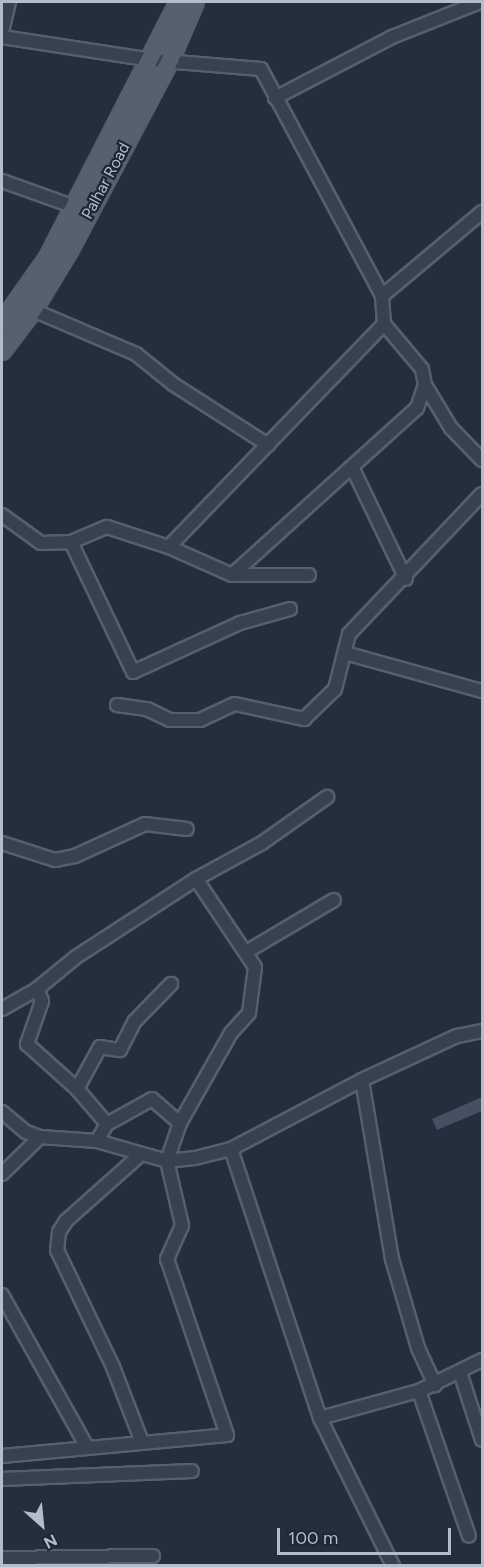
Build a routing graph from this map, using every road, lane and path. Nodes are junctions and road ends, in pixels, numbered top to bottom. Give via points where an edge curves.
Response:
1 (9, 2) edge
2 (179, 2) edge
3 (195, 2) edge
4 (480, 2) edge
5 (2, 32) edge
6 (2, 37) edge
7 (152, 60) junction
8 (170, 60) junction
9 (275, 98) junction
10 (2, 181) edge
11 (75, 207) junction
12 (482, 214) edge
13 (382, 296) junction
14 (33, 310) junction
15 (2, 323) edge
16 (384, 324) junction
17 (2, 351) edge
18 (425, 385) junction
19 (268, 445) junction
20 (483, 460) edge
21 (352, 467) junction
22 (483, 494) edge
23 (2, 515) edge
24 (71, 542) junction
25 (169, 547) junction
26 (232, 575) junction
27 (309, 575) dead end
28 (406, 579) junction
29 (290, 609) dead end
30 (345, 652) junction
31 (483, 691) edge
32 (117, 705) dead end
33 (327, 797) dead end
34 (187, 829) dead end
35 (2, 843) edge
36 (196, 879) junction
37 (334, 900) dead end
38 (246, 952) junction
39 (171, 984) dead end
40 (37, 989) junction
41 (2, 1009) edge
42 (483, 1031) edge
43 (362, 1080) junction
44 (77, 1089) junction
45 (2, 1112) edge
46 (180, 1123) junction
47 (107, 1124) junction
48 (40, 1137) junction
49 (97, 1141) junction
50 (231, 1149) junction
51 (140, 1155) junction
52 (166, 1161) junction
53 (2, 1174) edge
54 (2, 1295) edge
55 (483, 1360) edge
56 (460, 1372) junction
57 (435, 1385) junction
58 (419, 1391) junction
59 (320, 1418) junction
60 (483, 1440) edge
61 (142, 1442) junction
62 (87, 1447) junction
63 (2, 1456) edge
64 (192, 1471) dead end
65 (2, 1479) edge
66 (469, 1536) dead end
67 (153, 1556) dead end
68 (2, 1558) edge
69 (393, 1566) edge

1 - 5 street
2 - 7 main road, Palhar Road
3 - 8 main road, Palhar Road
4 - 9 street via 393,37
6 - 7 street
7 - 8 street
7 - 11 main road, Palhar Road
8 - 9 street via 256,66
8 - 14 main road, Palhar Road via 70,249
9 - 13 street
10 - 11 street
11 - 15 main road, Palhar Road via 48,258
12 - 13 street
13 - 16 street
14 - 17 main road, Palhar Road
14 - 19 street via 136,354 173,384
16 - 18 street via 422,369
16 - 19 street
18 - 20 street via 451,429
18 - 21 street via 417,408
19 - 25 street
21 - 26 street
21 - 28 street
22 - 28 street
23 - 24 street via 41,543
24 - 25 street via 107,527
24 - 29 street via 133,672 240,623
25 - 26 street
26 - 27 street
28 - 30 street via 349,634
30 - 31 street
30 - 32 street via 335,689 304,719 235,704 200,720 170,720 147,709
33 - 36 street via 262,843
34 - 35 street via 145,824 75,856 55,860
36 - 38 street
36 - 40 street via 76,957
37 - 38 street
38 - 46 street via 255,967 249,1013 231,1033
39 - 44 street via 135,1021 120,1050 100,1047
40 - 41 street
40 - 44 street via 42,1001 27,1044
42 - 43 street via 457,1036
43 - 50 street
43 - 57 street via 392,1259 418,1348
44 - 47 street
45 - 48 street via 26,1132
46 - 47 street via 152,1099
46 - 52 street
47 - 49 street
48 - 49 street
48 - 53 street
49 - 51 street
50 - 52 street
50 - 59 street
51 - 52 street
51 - 61 street via 66,1221 59,1232 57,1250 113,1367
52 - 61 street via 182,1225 167,1259 227,1435
54 - 62 street
55 - 56 street
56 - 57 street
56 - 60 street
57 - 58 street
58 - 59 street
58 - 66 street
59 - 69 street
61 - 62 street
62 - 63 street
64 - 65 street
67 - 68 street

